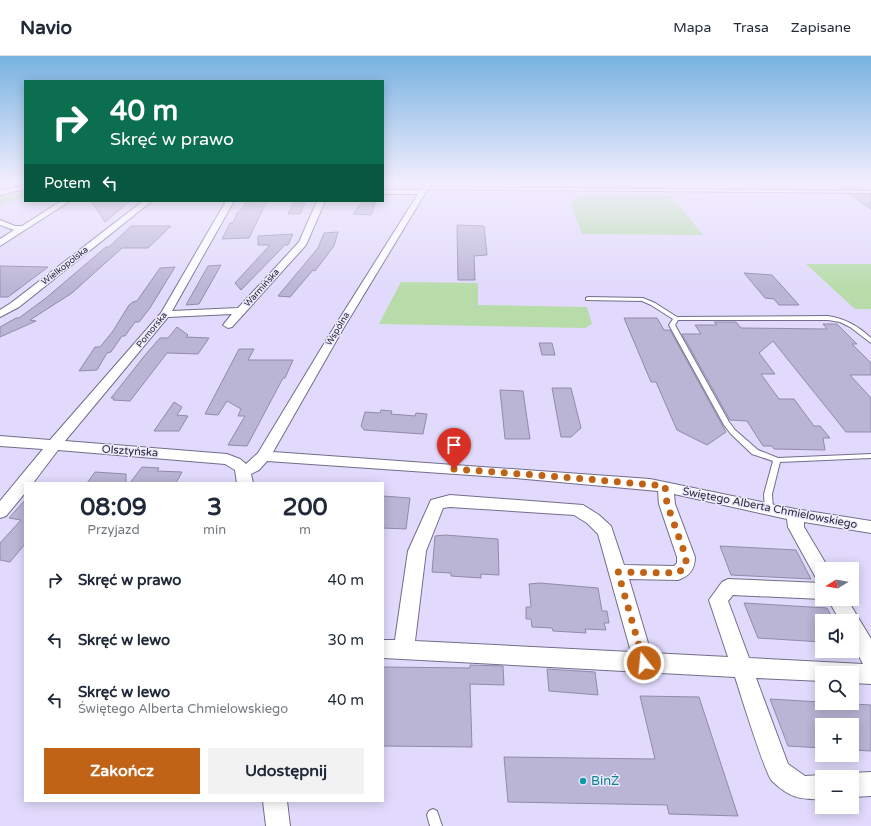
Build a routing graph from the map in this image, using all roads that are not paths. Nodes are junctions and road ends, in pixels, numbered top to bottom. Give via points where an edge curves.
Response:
1 (40, 218) edge
2 (126, 218) edge
3 (220, 218) edge
4 (314, 218) edge
5 (406, 218) edge
6 (0, 222) edge
7 (24, 228) junction
8 (0, 243) edge
9 (588, 299) dead end
10 (241, 311) junction
11 (0, 314) edge
12 (166, 314) junction
13 (676, 319) junction
14 (228, 326) dead end
15 (871, 341) edge
16 (0, 442) edge
17 (54, 445) junction
18 (263, 456) junction
19 (871, 456) edge
20 (777, 460) junction
21 (245, 477) edge
22 (26, 482) edge
23 (24, 484) edge
24 (665, 486) junction
25 (769, 510) junction
26 (0, 512) edge
27 (795, 515) junction
28 (871, 528) edge
29 (816, 562) edge
30 (618, 572) junction
31 (815, 591) edge
32 (859, 637) edge
33 (384, 649) edge
34 (404, 650) junction
35 (871, 658) edge
36 (644, 663) junction
37 (741, 668) junction
38 (815, 671) edge
39 (859, 673) edge
40 (871, 674) edge
41 (871, 784) edge
42 (859, 785) edge
43 (815, 787) edge
44 (275, 802) edge
45 (278, 826) edge

1 - 7 street
2 - 11 street, Wielkopolska
3 - 12 street, Pomorska
4 - 10 street, Warmińska via 303,242
5 - 18 street, Wspólna
6 - 7 street via 14,228
7 - 8 street
9 - 13 lane via 643,300
10 - 12 street, Warmińska
10 - 14 street
12 - 17 street, Pomorska
13 - 15 lane via 828,318 848,322
13 - 20 lane via 672,325 726,423 755,452
16 - 17 street, Olsztyńska
17 - 21 street, Olsztyńska via 213,457 230,460 242,467
17 - 22 street, Pomorska
18 - 21 street, Wspólna
18 - 24 street, Świętego Alberta Chmielowskiego
19 - 20 lane
20 - 25 lane via 768,494
23 - 26 street, Pomorska
24 - 25 street, Świętego Alberta Chmielowskiego
24 - 30 street via 667,504 686,557 686,566 678,573
25 - 27 street, Świętego Alberta Chmielowskiego
27 - 28 street, Świętego Alberta Chmielowskiego
27 - 29 street via 796,527
30 - 34 street via 605,531 593,519 577,509 450,501 437,504 417,551
30 - 36 street
31 - 37 street via 728,587 718,600
32 - 35 street
33 - 34 street
34 - 36 street
36 - 37 street
37 - 38 street
37 - 43 street via 779,772 802,788
39 - 40 street
41 - 42 street
44 - 45 street

